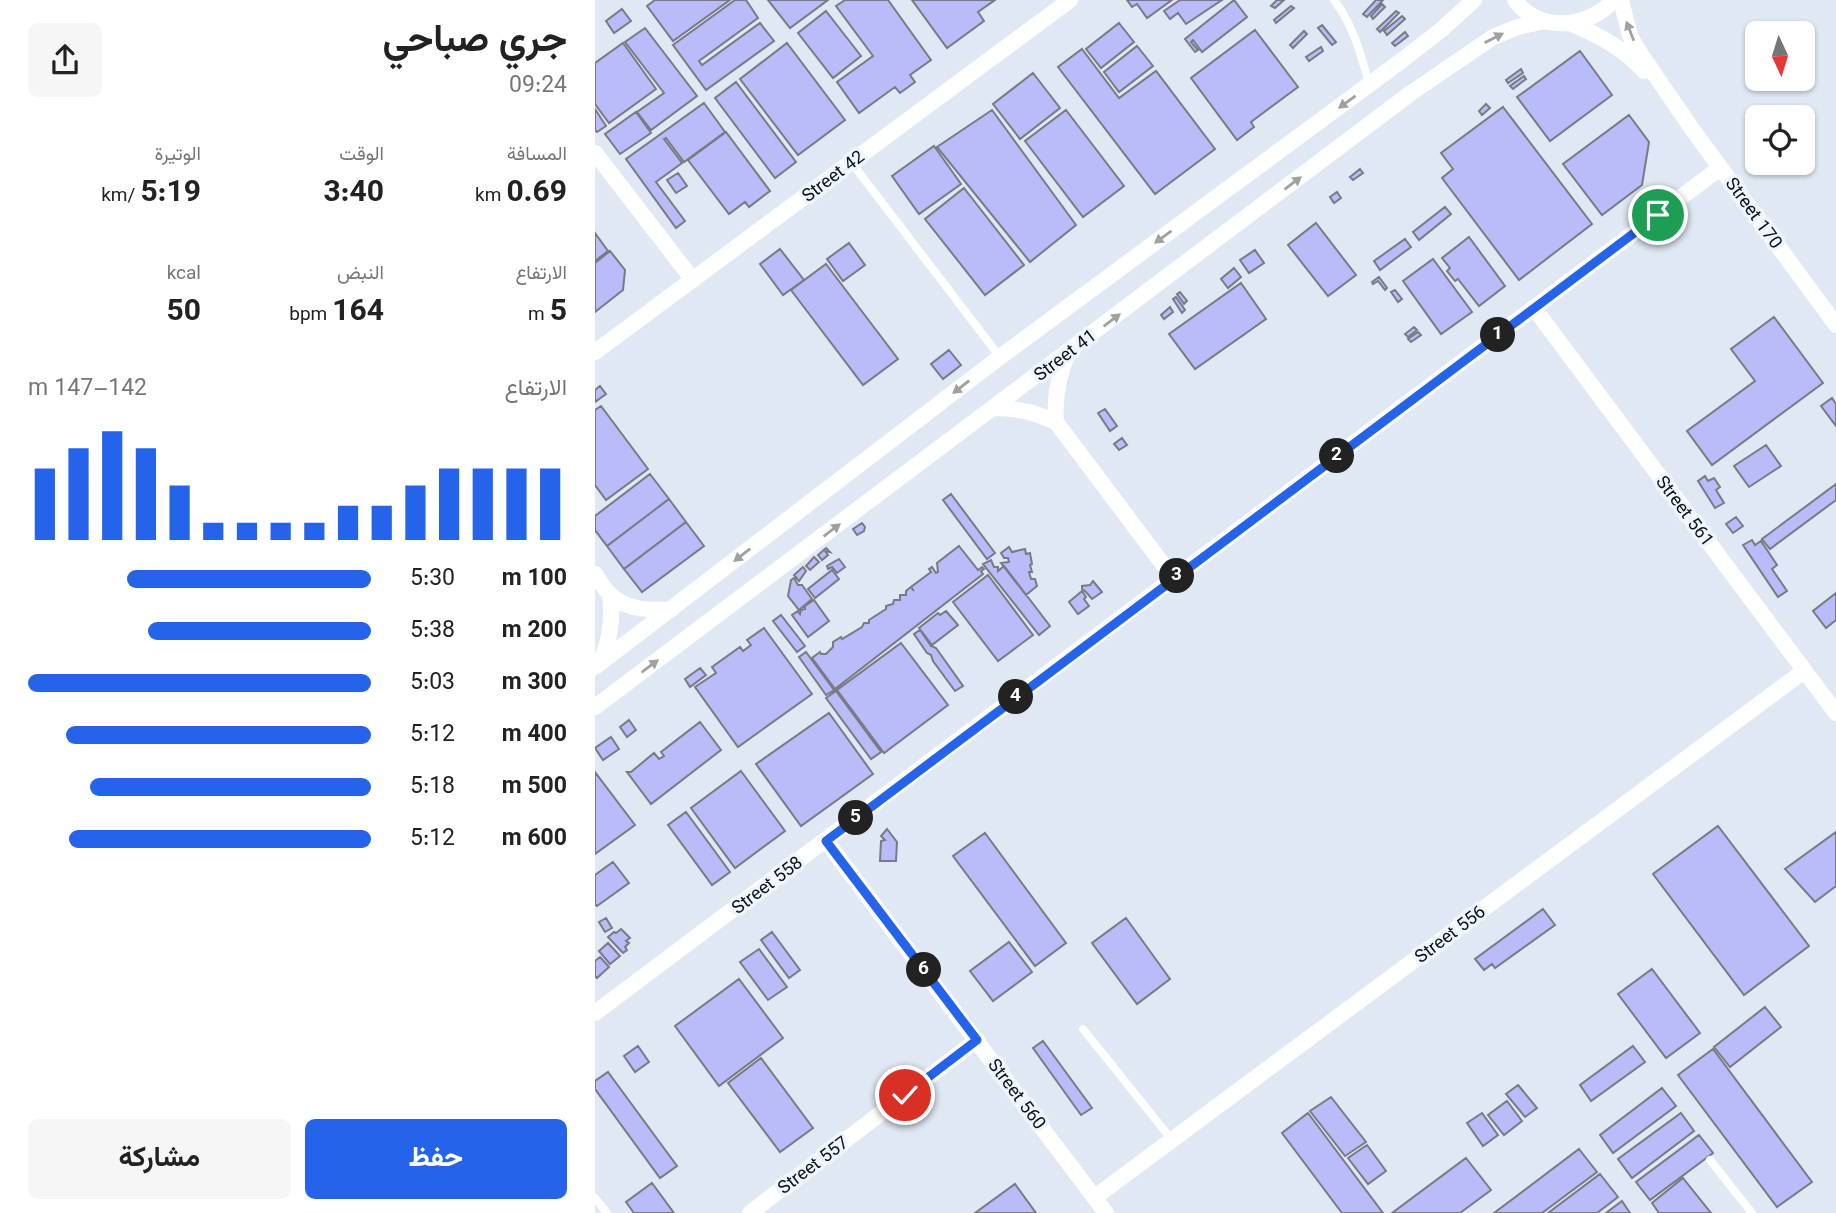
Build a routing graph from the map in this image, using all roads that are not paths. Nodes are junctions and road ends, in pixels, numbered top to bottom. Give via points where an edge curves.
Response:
1 (1070, 0) edge
2 (1334, 0) edge
3 (1473, 0) edge
4 (1515, 0) edge
5 (1614, 0) edge
6 (1621, 0) edge
7 (1545, 21) junction
8 (1572, 24) junction
9 (1370, 85) junction
10 (1672, 102) junction
11 (595, 153) edge
12 (851, 162) junction
13 (1720, 168) junction
14 (693, 280) junction
15 (1534, 308) junction
16 (1836, 325) edge
17 (595, 352) edge
18 (1068, 352) junction
19 (1000, 357) junction
20 (994, 408) junction
21 (1056, 422) junction
22 (595, 574) edge
23 (1174, 579) junction
24 (610, 594) junction
25 (672, 609) junction
26 (597, 665) edge
27 (1804, 671) junction
28 (595, 707) edge
29 (1836, 713) edge
30 (826, 841) junction
31 (595, 1013) edge
32 (1083, 1029) dead end
33 (977, 1040) junction
34 (1172, 1140) junction
35 (1710, 1160) dead end
36 (1095, 1197) junction
37 (595, 1198) edge
38 (759, 1210) edge
39 (607, 1213) edge
40 (1106, 1213) edge
41 (1752, 1213) edge

1 - 12 street, Street 42
2 - 9 lane via 1351,28
3 - 9 street, Street 41
4 - 7 street via 1530,15
5 - 8 street via 1591,19
10 -> 6 street, Street 170 via 1630,36
7 - 8 street
18 -> 7 street, Street 41 via 1411,93 1493,37
8 - 10 street, Street 170 via 1614,44
9 -> 19 street, Street 41
10 - 13 street, Street 170
11 - 14 street
12 - 14 street, Street 42
12 - 19 lane
13 - 15 street, Street 558
13 - 16 street, Street 170
14 - 17 street, Street 42
15 - 23 street, Street 558
15 - 27 street, Street 561
18 - 20 street, Street 41
18 - 21 street via 1056,386
19 -> 25 street, Street 41
20 - 21 street via 1026,410
28 -> 20 street, Street 41
21 - 23 street
22 - 24 street
23 - 30 street, Street 558
24 - 25 street via 639,608
24 - 26 street via 611,630
25 - 26 street, Street 41
27 - 29 street, Street 561
27 - 34 street, Street 556
30 - 31 street, Street 558
30 - 33 street, Street 560
32 - 34 lane
33 - 36 street, Street 560
33 - 38 street, Street 557
34 - 36 street, Street 556
35 - 41 lane
36 - 40 street, Street 560
37 - 39 lane

